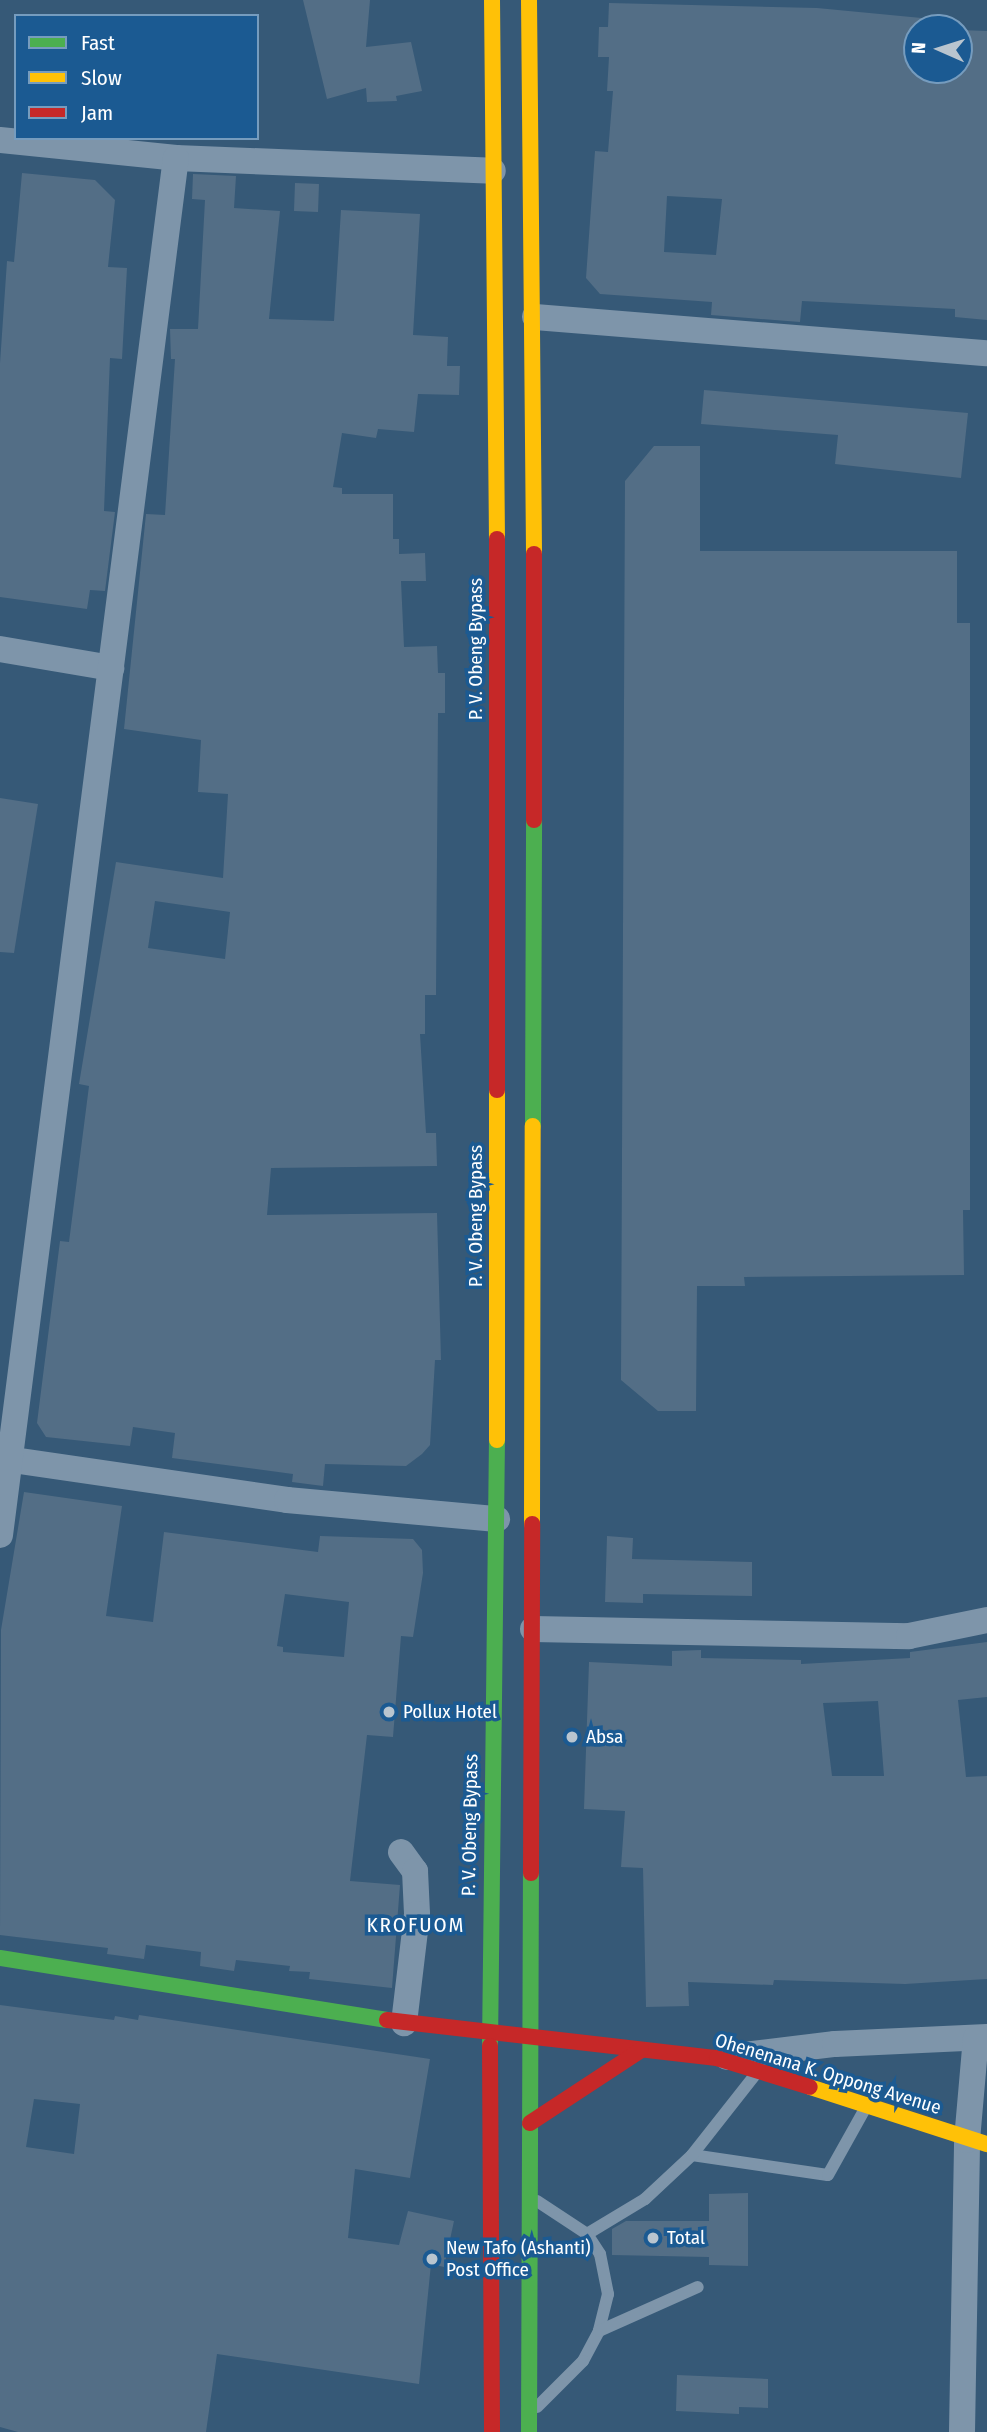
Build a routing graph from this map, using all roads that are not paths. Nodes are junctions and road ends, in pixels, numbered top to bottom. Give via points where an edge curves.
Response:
1 (492, 0) edge
2 (530, 0) edge
3 (0, 140) edge
4 (176, 158) junction
5 (493, 171) junction
6 (535, 317) junction
7 (987, 353) edge
8 (0, 649) edge
9 (111, 668) junction
10 (6, 1458) edge
11 (498, 1519) junction
12 (0, 1535) edge
13 (987, 1620) edge
14 (533, 1629) junction
15 (401, 1852) dead end
16 (0, 1958) edge
17 (404, 2023) junction
18 (489, 2031) junction
19 (530, 2037) junction
20 (982, 2038) edge
21 (641, 2050) junction
22 (717, 2058) junction
23 (758, 2072) junction
24 (866, 2107) junction
25 (530, 2123) junction
26 (977, 2142) edge
27 (692, 2155) junction
28 (530, 2196) junction
29 (587, 2234) junction
30 (698, 2287) dead end
31 (599, 2331) junction
32 (529, 2415) junction
33 (492, 2432) edge
34 (529, 2432) edge
35 (962, 2432) edge

1 - 5 main road, P. V. Obeng Bypass
2 - 6 main road
3 - 4 street
4 - 5 street
4 - 9 street
5 - 11 main road, P. V. Obeng Bypass
6 - 7 street
6 - 14 main road
8 - 9 street
9 - 10 street
10 - 11 street via 287,1500
10 - 12 street
11 - 18 main road, P. V. Obeng Bypass
13 - 14 street via 909,1636
14 - 19 main road
15 - 17 street via 415,1871 417,1914
16 - 17 main road, Ohenenana K. Oppong Avenue
17 - 18 main road, Ohenenana K. Oppong Avenue
18 - 19 main road, Ohenenana K. Oppong Avenue
18 - 33 main road, P. V. Obeng Bypass
19 - 21 main road, Ohenenana K. Oppong Avenue
19 - 25 main road
20 - 22 street via 835,2044
20 - 26 street
21 - 22 main road, Ohenenana K. Oppong Avenue
21 - 25 main road
22 - 23 main road, Ohenenana K. Oppong Avenue
23 - 24 main road, Ohenenana K. Oppong Avenue
23 - 27 lane
24 - 26 main road, Ohenenana K. Oppong Avenue
24 - 27 lane via 828,2175
25 - 28 main road
26 - 35 street
27 - 29 lane via 645,2199
28 - 29 lane
28 - 32 main road
29 - 31 lane via 600,2254 608,2294
30 - 31 lane
31 - 32 lane via 583,2361
32 - 34 main road

